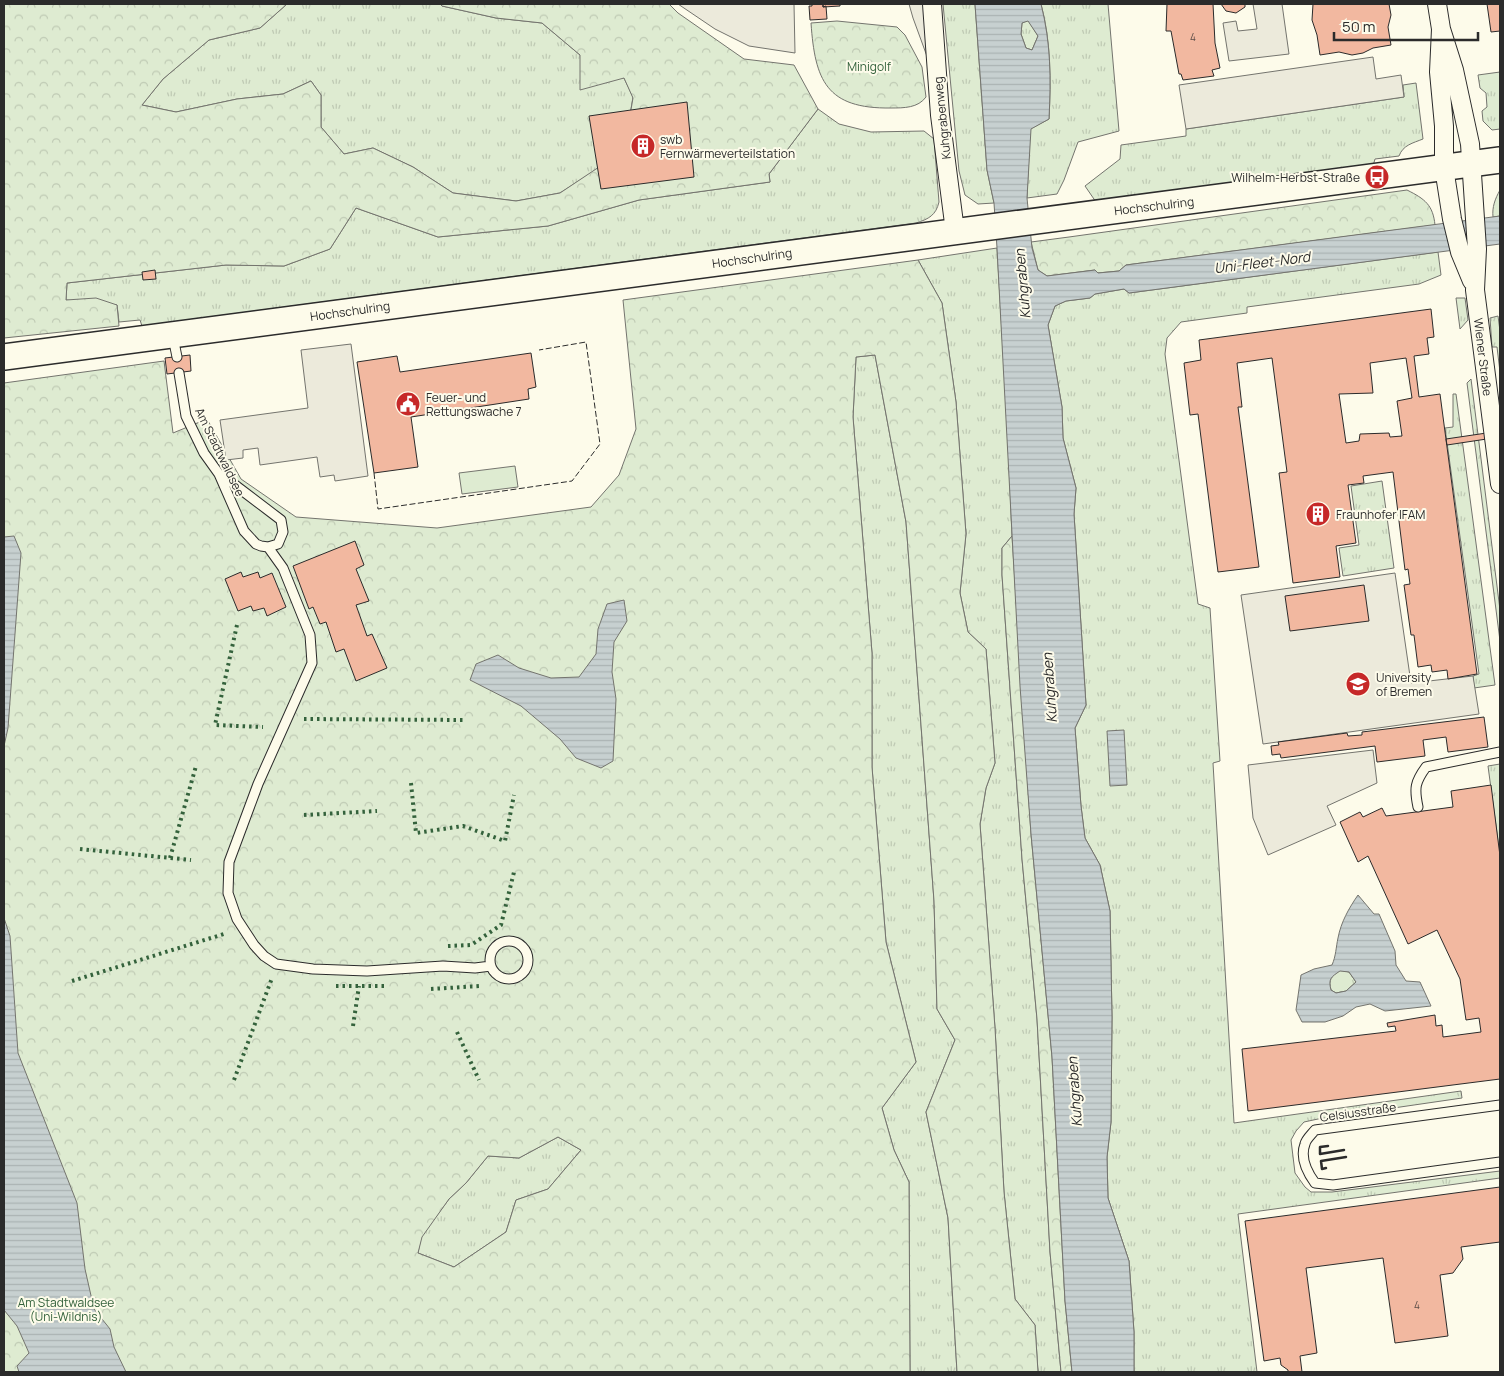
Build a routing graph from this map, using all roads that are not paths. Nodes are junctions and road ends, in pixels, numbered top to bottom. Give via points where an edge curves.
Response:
1 (932, 4) edge
2 (1437, 4) edge
3 (1441, 29) junction
4 (1500, 160) edge
5 (1472, 164) junction
6 (1444, 168) junction
7 (955, 231) junction
8 (1468, 251) junction
9 (4, 357) edge
10 (179, 373) dead end
11 (219, 474) junction
12 (1500, 484) edge
13 (268, 547) junction
14 (1500, 752) edge
15 (1418, 807) dead end
16 (491, 966) junction
17 (1500, 1105) edge
18 (1500, 1162) edge

1 - 7 street, Kuhgrabenweg via 940,114
2 - 3 street
3 - 5 street via 1454,70
3 - 6 street via 1439,72
4 - 5 street, Hochschulring
5 - 6 street, Hochschulring
5 - 8 street, Wiener Straße via 1474,216
6 - 7 street, Hochschulring
6 - 8 street, Wiener Straße via 1452,219
7 - 9 street, Hochschulring via 175,346
8 - 12 street, Wiener Straße
10 - 11 lane, Am Stadtwaldsee via 186,416 204,453
11 - 13 lane, Am Stadtwaldsee via 244,531 256,544
11 - 13 lane via 281,520 283,532 278,544
13 - 16 lane via 283,568 310,635 312,663 258,784 229,862 228,893 237,919 254,945 276,964 367,971
14 - 15 lane via 1426,766 1417,779
16 - 16 lane via 500,976 517,977 527,966 526,950 516,942 500,943 491,953
17 - 18 lane, Celsiusstraße via 1315,1130 1305,1143 1304,1159 1307,1173 1315,1183 1333,1185

